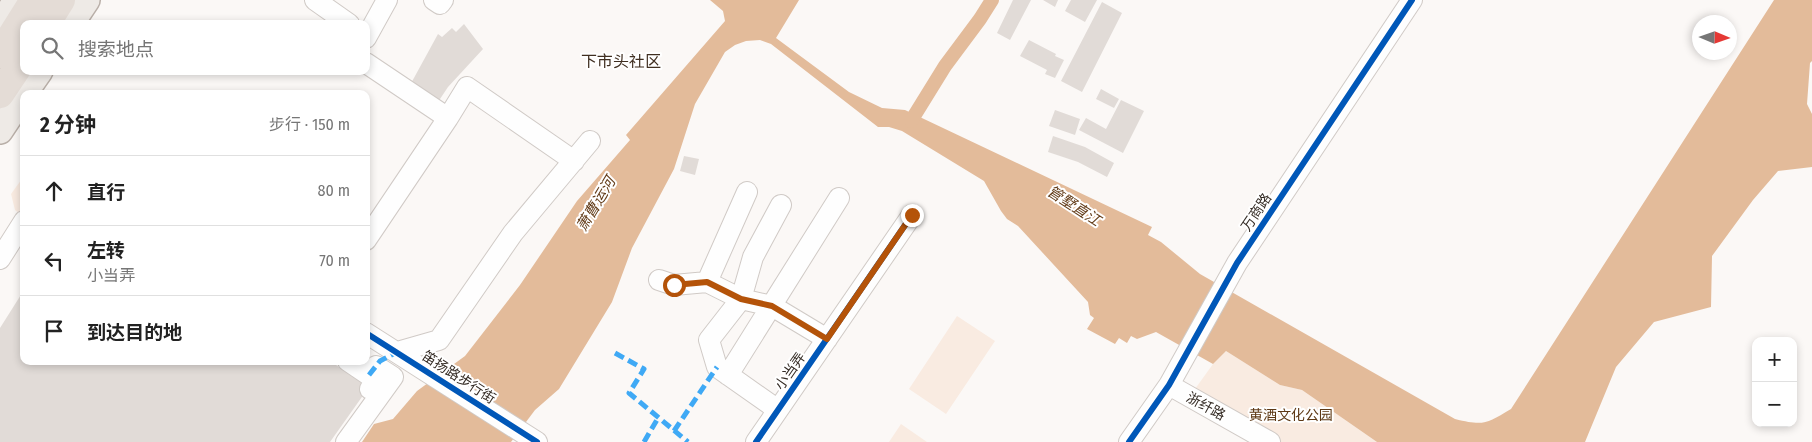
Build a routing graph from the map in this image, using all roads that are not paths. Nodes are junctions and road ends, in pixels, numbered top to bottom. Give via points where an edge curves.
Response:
1 (16, 0) edge
2 (34, 0) edge
3 (61, 0) edge
4 (87, 0) edge
5 (315, 0) edge
6 (387, 0) edge
7 (434, 0) edge
8 (443, 0) edge
9 (1412, 0) edge
10 (21, 20) edge
11 (48, 20) edge
12 (74, 20) edge
13 (343, 20) edge
14 (20, 22) edge
15 (0, 25) edge
16 (370, 31) edge
17 (0, 54) edge
18 (370, 66) edge
19 (20, 75) edge
20 (37, 75) edge
21 (26, 90) edge
22 (20, 97) edge
23 (12, 108) edge
24 (448, 118) junction
25 (590, 141) dead end
26 (574, 161) junction
27 (747, 192) dead end
28 (839, 198) dead end
29 (780, 205) dead end
30 (912, 215) dead end
31 (20, 228) edge
32 (370, 234) edge
33 (0, 259) edge
34 (659, 280) dead end
35 (707, 282) junction
36 (741, 299) junction
37 (772, 306) junction
38 (370, 335) edge
39 (827, 339) junction
40 (397, 352) junction
41 (354, 365) edge
42 (376, 366) dead end
43 (728, 375) junction
44 (1169, 385) junction
45 (362, 401) dead end
46 (778, 410) junction
47 (346, 442) edge
48 (537, 442) edge
49 (756, 442) edge
50 (1129, 442) edge
51 (1270, 442) edge

1 - 15 main road
2 - 10 highway
3 - 11 highway
4 - 12 main road
5 - 13 street
6 - 16 street
7 - 8 street via 440,4
9 - 44 street, 万商路 via 1237,263
14 - 17 highway
18 - 24 street
19 - 23 highway
20 - 21 main road
22 - 23 main road
24 - 26 street via 467,87
24 - 32 street
25 - 26 street
26 - 40 street via 513,233 439,340
27 - 35 street
28 - 37 street
29 - 36 street via 753,257
30 - 39 street, 小当弄
31 - 33 street
34 - 35 street via 674,285
35 - 36 street
36 - 37 street
36 - 43 street via 710,340 717,367
37 - 39 street
37 - 43 street
38 - 40 street, 笛扬路步行街
39 - 46 street, 小当弄
40 - 48 street, 笛扬路步行街
41 - 45 street via 376,380
42 - 47 street via 393,377
43 - 46 street
44 - 50 street, 万商路
44 - 51 street, 浙纤路
46 - 49 street, 小当弄

